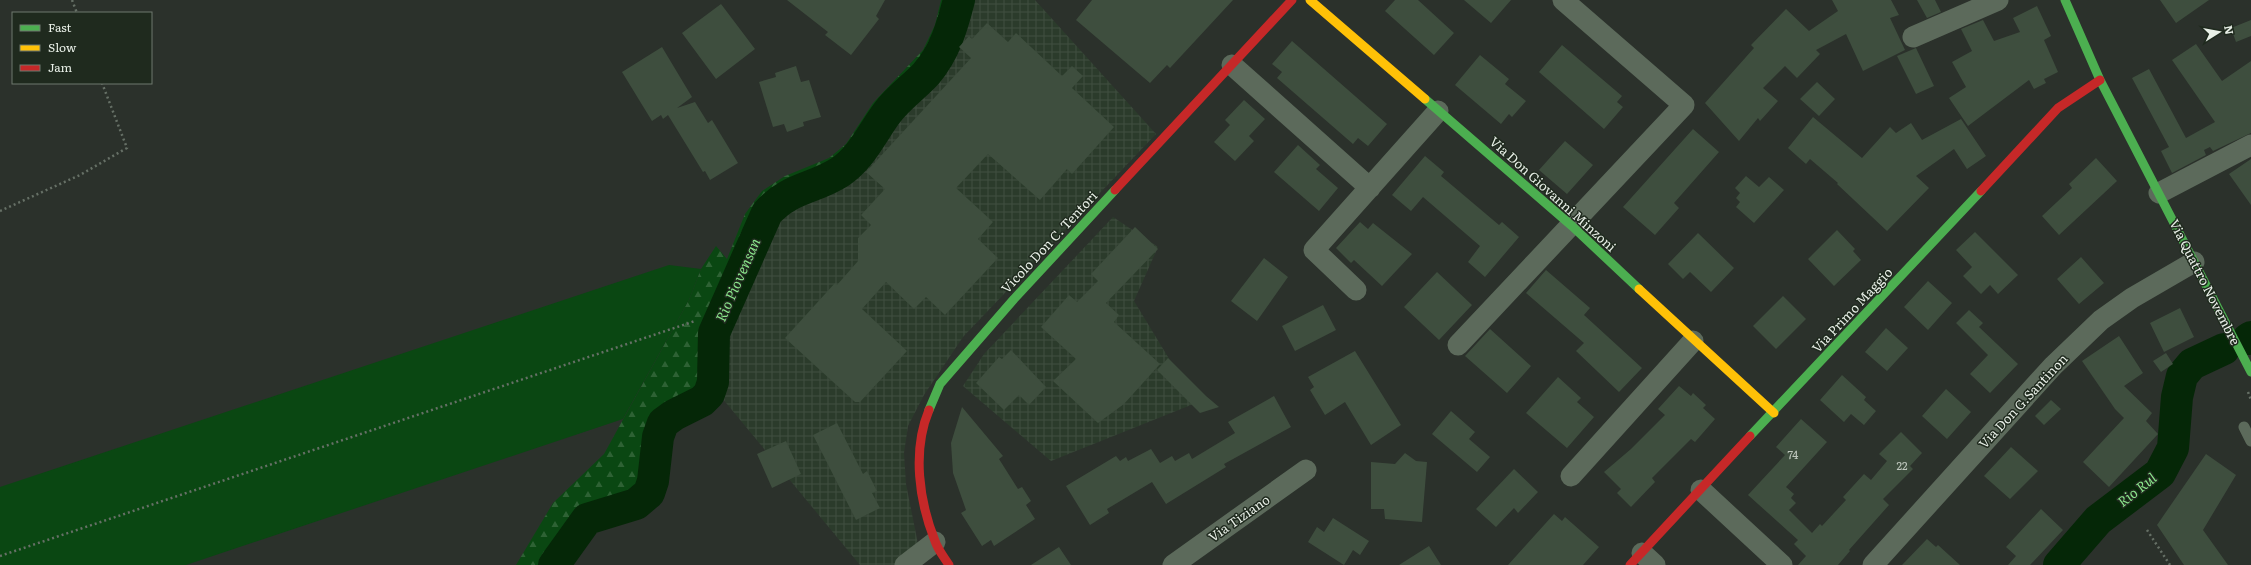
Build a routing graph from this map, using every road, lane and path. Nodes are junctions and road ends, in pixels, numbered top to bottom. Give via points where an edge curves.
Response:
1 (72, 0) edge
2 (1292, 0) edge
3 (1310, 0) edge
4 (1563, 0) edge
5 (1998, 0) edge
6 (2065, 0) edge
7 (77, 12) edge
8 (1913, 37) dead end
9 (1232, 65) junction
10 (2100, 80) junction
11 (102, 84) edge
12 (1438, 111) junction
13 (2251, 145) edge
14 (1370, 188) junction
15 (2159, 193) junction
16 (0, 211) edge
17 (1572, 226) junction
18 (2194, 262) junction
19 (1356, 290) dead end
20 (695, 321) dead end
21 (1693, 340) junction
22 (1458, 345) dead end
23 (2251, 372) edge
24 (1774, 413) junction
25 (2244, 427) dead end
26 (2251, 441) edge
27 (1306, 470) dead end
28 (1571, 476) dead end
29 (1701, 490) junction
30 (2147, 530) dead end
31 (935, 542) junction
32 (0, 556) edge
33 (1642, 561) edge
34 (906, 565) edge
35 (949, 565) edge
36 (1172, 565) edge
37 (1782, 565) edge
38 (1873, 565) edge
39 (2170, 565) edge

1 - 7 path
2 - 9 street, Vicolo Don C. Tentori
3 - 12 street, Via Don Giovanni Minzoni
4 - 17 street via 1684,106
5 - 8 street
6 - 10 street, Via Quattro Novembre
9 - 14 street
9 - 31 street, Vicolo Don C. Tentori via 1014,299 940,384 923,424 918,471
10 - 15 street, Via Quattro Novembre
10 - 24 street, Via Primo Maggio via 2058,108
11 - 16 path via 126,148 80,175
12 - 14 street
12 - 17 street, Via Don Giovanni Minzoni
13 - 15 street
14 - 19 street via 1314,250
15 - 18 street, Via Quattro Novembre
17 - 21 street, Via Don Giovanni Minzoni
17 - 22 street
18 - 23 street, Via Quattro Novembre
18 - 38 street, Via Don G.Santinon via 2132,298 2101,320 2053,366
20 - 32 path
21 - 24 street, Via Don Giovanni Minzoni
21 - 28 street
24 - 29 street, Via Primo Maggio
25 - 26 lane
27 - 36 street, Via Tiziano
29 - 33 street, Via Primo Maggio
29 - 37 street
30 - 39 path
31 - 34 street
31 - 35 street, Vicolo Don C. Tentori

